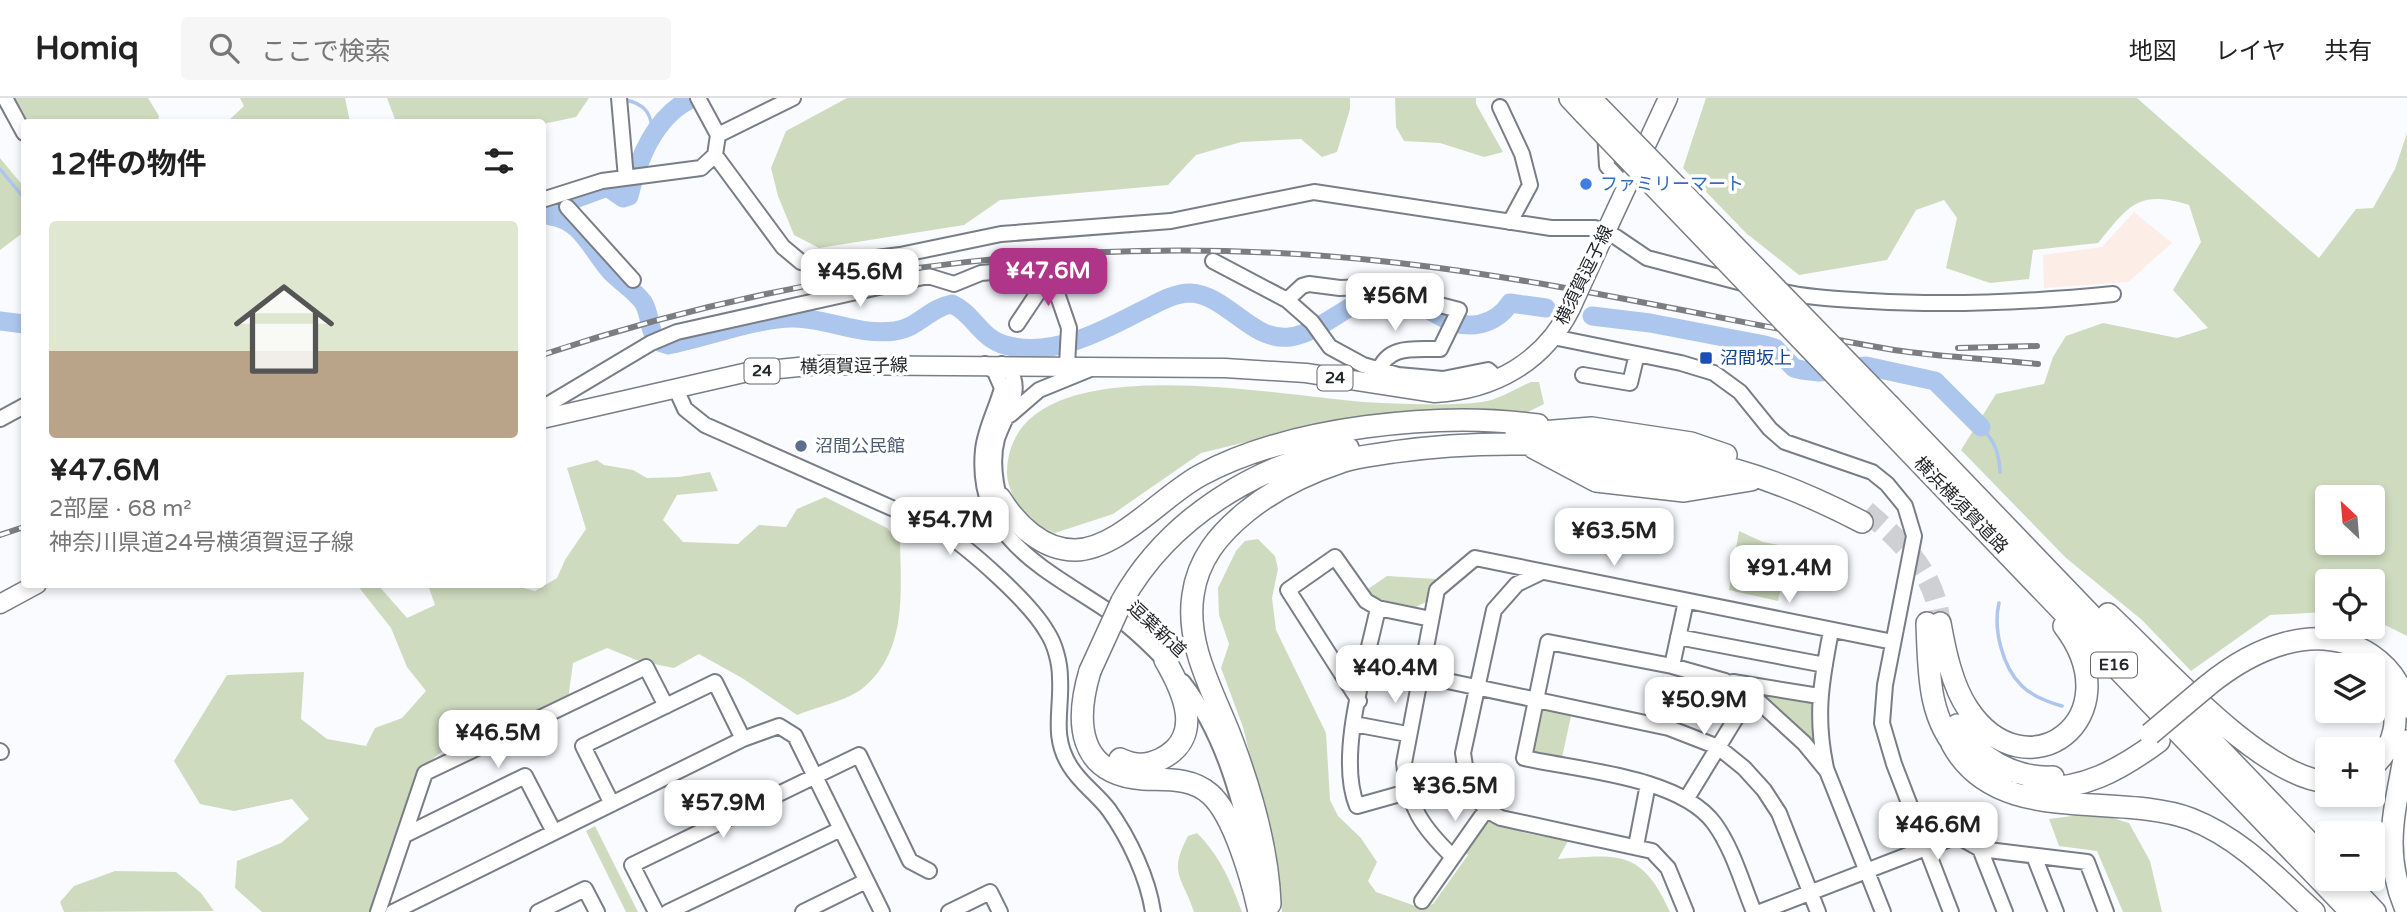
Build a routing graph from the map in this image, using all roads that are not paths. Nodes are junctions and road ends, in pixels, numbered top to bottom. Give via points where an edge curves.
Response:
1 (5, 98) edge
2 (793, 98) edge
3 (1570, 98) edge
4 (1603, 98) edge
5 (1668, 98) edge
6 (618, 99) edge
7 (699, 99) edge
8 (1588, 106) edge
9 (1500, 107) dead end
10 (21, 127) edge
11 (718, 135) junction
12 (715, 155) junction
13 (631, 178) junction
14 (1627, 188) junction
15 (546, 199) edge
16 (567, 207) dead end
17 (1510, 222) junction
18 (1603, 235) junction
19 (1213, 261) dead end
20 (1051, 273) junction
21 (633, 280) dead end
22 (2113, 294) dead end
23 (1287, 300) junction
24 (1017, 324) dead end
25 (1553, 337) junction
26 (1637, 354) junction
27 (1068, 359) junction
28 (994, 364) junction
29 (1044, 365) junction
30 (1099, 365) junction
31 (1380, 371) junction
32 (1583, 375) dead end
33 (1498, 379) junction
34 (1016, 387) junction
35 (676, 389) junction
36 (546, 406) edge
37 (21, 408) edge
38 (1884, 412) junction
39 (546, 418) edge
40 (0, 419) edge
41 (999, 419) junction
42 (1537, 446) junction
43 (1569, 448) junction
44 (1342, 461) junction
45 (1744, 474) junction
46 (1962, 480) junction
47 (1000, 498) junction
48 (1864, 517) tunnel mouth
49 (1542, 572) junction
50 (30, 588) edge
51 (1686, 601) junction
52 (1126, 603) junction
53 (0, 604) edge
54 (1378, 608) junction
55 (1431, 619) junction
56 (1937, 630) junction
57 (1831, 631) junction
58 (1678, 637) junction
59 (1893, 642) junction
60 (2335, 653) edge
61 (1165, 660) junction
62 (1825, 665) junction
63 (1672, 666) junction
64 (1095, 673) junction
65 (1419, 676) junction
66 (1725, 681) junction
67 (1476, 687) junction
68 (2385, 687) edge
69 (2211, 690) junction
70 (1750, 695) junction
71 (1819, 696) junction
72 (1536, 700) junction
73 (1359, 701) junction
74 (666, 706) junction
75 (2407, 708) edge
76 (1354, 724) junction
77 (1407, 734) junction
78 (2154, 738) junction
79 (743, 739) junction
80 (2407, 741) edge
81 (1952, 744) junction
82 (1718, 747) junction
83 (2385, 751) edge
84 (1827, 771) junction
85 (815, 776) junction
86 (2315, 780) edge
87 (1648, 784) junction
88 (1407, 792) junction
89 (1687, 798) junction
90 (612, 804) junction
91 (1486, 810) junction
92 (841, 829) junction
93 (554, 832) junction
94 (405, 835) junction
95 (1636, 846) junction
96 (1927, 847) junction
97 (2315, 848) edge
98 (1980, 849) junction
99 (1453, 856) junction
100 (2034, 856) junction
101 (929, 871) dead end
102 (1867, 871) junction
103 (866, 881) junction
104 (2355, 891) edge
105 (1811, 893) junction
106 (1422, 901) dead end
107 (1266, 910) edge
108 (378, 912) edge
109 (393, 912) edge
110 (538, 912) edge
111 (597, 912) edge
112 (656, 912) edge
113 (668, 912) edge
114 (803, 912) edge
115 (881, 912) edge
116 (949, 912) edge
117 (1000, 912) edge
118 (1153, 912) edge
119 (1686, 912) edge
120 (1754, 912) edge
121 (1760, 912) edge
122 (1818, 912) edge
123 (1883, 912) edge
124 (1951, 912) edge
125 (2005, 912) edge
126 (2056, 912) edge
127 (2106, 912) edge
128 (2314, 912) edge
129 (2351, 912) edge
130 (2375, 912) edge
131 (2407, 912) edge

1 - 10 street
2 - 11 street
3 - 8 highway, 横浜横須賀道路 / E16
4 - 14 street via 1607,166
5 - 14 main road, 横須賀逗子線 / 24
6 - 13 street
7 - 11 street
8 - 38 highway, 横浜横須賀道路 / E16, bridge
9 - 17 street via 1522,154 1530,185
11 - 12 street
12 - 13 street via 701,168
12 - 17 street via 783,247 801,262 820,265 900,255 1001,234 1171,221 1314,192
13 - 15 street via 602,181
14 - 18 main road, 横須賀逗子線 / 24
16 - 21 street
17 - 18 street
18 - 22 street via 1647,258 1794,295 1919,304 2018,303
18 - 25 main road, 横須賀逗子線 / 24, bridge
19 - 23 street
20 - 24 street
20 - 27 street via 1069,332
20 - 36 street via 1048,267 981,273 954,284 928,276 657,340
23 - 31 street via 1330,347
23 - 31 street via 1309,284 1391,286 1459,310 1440,349 1396,351 1383,360
25 - 26 street
25 - 33 main road, 横須賀逗子線 / 24 via 1530,360
26 - 32 street via 1630,383
26 - 59 street via 1714,373 1740,392 1785,442 1861,467 1895,492 1909,513 1914,536
27 - 29 main road, 24
27 - 30 main road, 横須賀逗子線 / 24
28 - 29 main road, 横須賀逗子線 / 24
28 - 34 street via 1011,373
28 - 35 main road, 横須賀逗子線 / 24 via 808,365 748,372
28 - 41 street via 1002,384
29 - 34 street
30 - 33 main road, 横須賀逗子線 / 24 via 1270,370 1435,393 1467,390
30 - 41 street via 1039,390
31 - 33 street via 1443,379 1488,370
34 - 41 street
35 - 39 main road, 横須賀逗子線 / 24
35 - 118 street via 685,409 705,425 939,529 958,541 1033,612 1048,632 1057,656 1060,746 1070,766 1121,831 1143,876
37 - 40 street
38 - 46 highway, 横浜横須賀道路 / E16
38 - 56 highway via 2073,638 2088,687 2075,726 2058,740 2039,747 2017,746 1997,738 1966,708
38 - 129 highway, 横浜横須賀道路 / E16
41 - 47 street, 逗葉新道 via 995,457
41 - 61 street, 逗葉新道 via 983,447 983,482 1002,531 1016,548 1118,618
42 - 43 highway
42 - 44 highway via 1442,447
42 - 45 highway via 1584,461
43 - 45 highway via 1645,452
43 - 45 highway via 1596,481 1684,491
43 - 47 highway via 1512,421 1373,427 1293,441 1219,466 1173,492 1115,537 1074,550 1032,536
43 - 52 highway via 1387,442 1333,451 1279,468 1226,495 1185,525 1155,556
44 - 52 highway via 1285,475 1224,507 1178,545
44 - 107 highway via 1276,492 1238,519 1201,563 1192,596 1195,642 1245,775 1269,874
45 - 48 highway
46 - 86 highway via 2254,749 2284,770
46 - 97 highway, 横浜横須賀道路 / E16
47 - 107 street, 逗葉新道 via 1021,540 1147,630 1195,685 1239,775
49 - 51 street
49 - 55 street via 1475,558 1437,590
49 - 67 street via 1517,584 1494,610
50 - 53 main road
51 - 57 street
51 - 58 street
52 - 64 highway, bridge
54 - 55 street
54 - 73 street
54 - 73 street via 1366,601 1335,557 1288,590
55 - 65 street
56 - 78 highway via 1943,690 1953,719 1975,748 2004,767 2032,776 2072,775
56 - 81 highway via 1932,696
57 - 59 street
57 - 62 street
58 - 62 street
58 - 63 street
59 - 96 street via 1882,723
60 - 69 highway via 2295,653
61 - 64 highway via 1181,689 1186,731 1174,750 1138,766 1108,753 1100,742 1092,714
61 - 107 street, 逗葉新道 via 1203,710 1221,745 1242,807
62 - 71 street
63 - 66 street
63 - 72 street via 1548,642
64 - 107 highway via 1080,716 1090,752 1118,774 1184,781 1210,793 1225,814
65 - 67 street
65 - 77 street
66 - 70 street
66 - 71 street
67 - 72 street
67 - 91 street via 1463,770
68 - 83 highway via 2396,721
69 - 75 highway via 2241,661 2268,648 2299,640 2332,640 2379,660 2398,682
69 - 78 highway, bridge
70 - 82 street
70 - 84 street via 1784,722
71 - 84 street via 1819,734
72 - 82 street via 1669,728
72 - 87 street via 1524,758
73 - 76 street
74 - 79 street via 715,682
74 - 90 street via 583,746
74 - 94 street via 646,667 437,767 425,773
76 - 77 street
76 - 88 street via 1349,766 1357,806
77 - 88 street
78 - 81 highway via 2099,778 2049,788 1996,778
79 - 85 street via 771,727 789,730
79 - 90 street
80 - 131 highway via 2390,840 2397,886
81 - 128 highway via 1967,767 2000,789 2044,800 2152,808 2215,830 2260,861
82 - 89 street
82 - 105 street via 1765,790
84 - 102 street
85 - 92 street
85 - 101 street via 859,755 910,861
85 - 112 street via 632,865
87 - 89 street
87 - 95 street
88 - 99 street via 1426,831
89 - 120 street via 1703,810 1725,841
90 - 93 street
91 - 95 street via 1501,818
91 - 99 street
92 - 103 street
92 - 113 street
93 - 94 street via 525,776
93 - 109 street
94 - 108 street
95 - 119 street via 1662,859
96 - 98 street via 1957,836
96 - 102 street
96 - 124 street
98 - 100 street
98 - 125 street
99 - 106 street
100 - 126 street
100 - 127 street via 2087,862
102 - 105 street
102 - 123 street
103 - 114 street
103 - 115 street
104 - 130 highway
105 - 121 street
105 - 122 street
110 - 111 street via 585,889
116 - 117 street via 990,892

